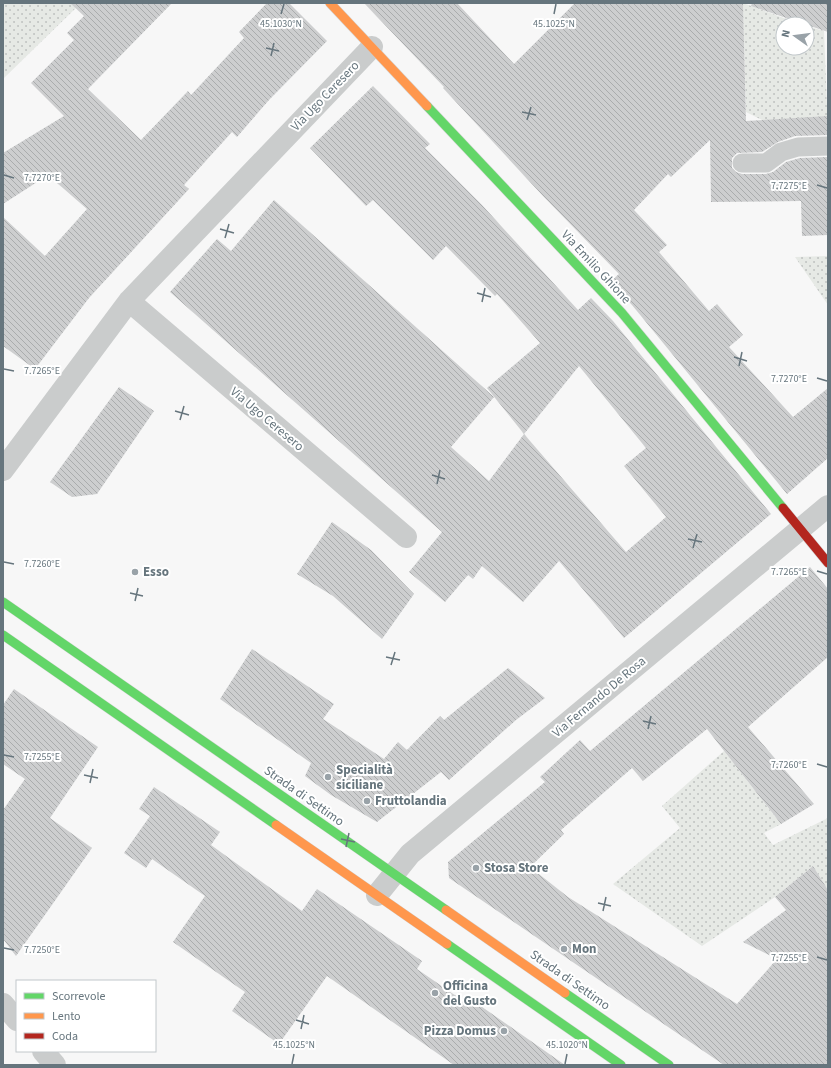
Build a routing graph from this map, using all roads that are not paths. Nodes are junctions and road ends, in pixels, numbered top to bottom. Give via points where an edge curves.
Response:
1 (330, 3) edge
2 (372, 47) junction
3 (828, 146) edge
4 (742, 163) dead end
5 (129, 301) junction
6 (3, 470) edge
7 (828, 506) edge
8 (801, 530) junction
9 (406, 537) dead end
10 (828, 563) edge
11 (3, 602) edge
12 (3, 634) edge
13 (393, 873) junction
14 (377, 895) junction
15 (3, 1004) edge
16 (16, 1019) edge
17 (44, 1052) edge
18 (55, 1065) edge
19 (621, 1065) edge
20 (669, 1065) edge

1 - 2 main road, Via Emilio Ghione
2 - 5 street, Via Ugo Ceresero
2 - 8 main road, Via Emilio Ghione via 622,313
3 - 4 lane via 798,147 781,152 766,163
5 - 6 street, Via Ugo Ceresero
5 - 9 street, Via Ugo Ceresero
7 - 8 street, Via Fernando De Rosa
8 - 10 main road, Via Emilio Ghione
8 - 13 street, Via Fernando De Rosa via 410,854
11 - 13 main road, Strada di Settimo
12 - 14 main road
13 - 14 street, Via Fernando De Rosa
13 - 20 main road, Strada di Settimo
14 - 19 main road
15 - 16 street
17 - 18 street

